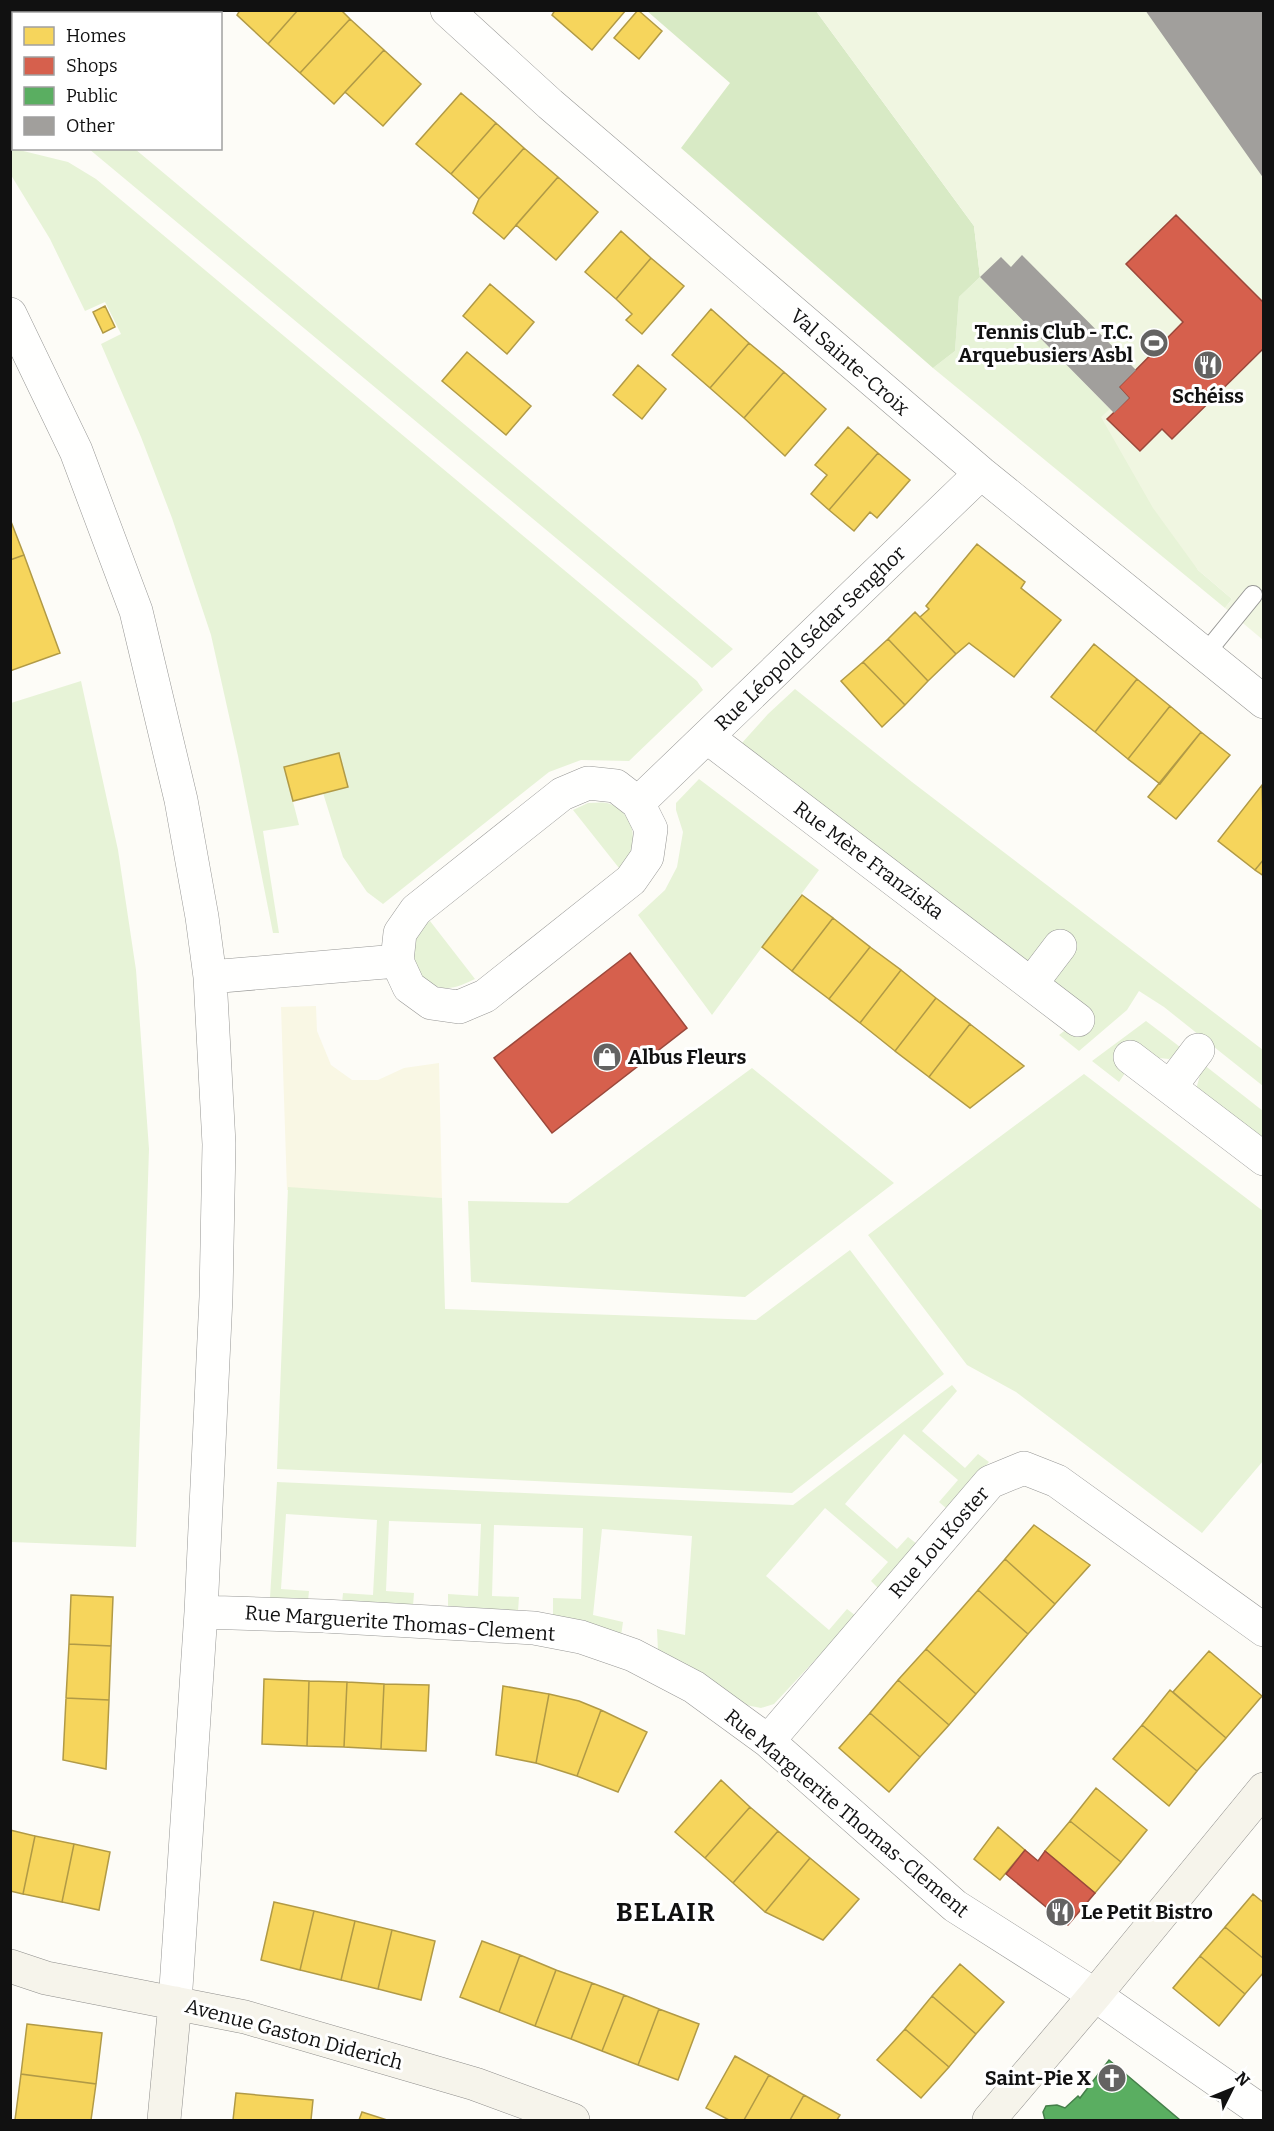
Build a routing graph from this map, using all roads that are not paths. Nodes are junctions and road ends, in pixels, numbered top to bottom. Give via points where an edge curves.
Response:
1 (447, 10) edge
2 (10, 314) edge
3 (981, 473) junction
4 (1253, 595) dead end
5 (1205, 654) junction
6 (1263, 702) edge
7 (707, 737) junction
8 (638, 803) junction
9 (1060, 946) dead end
10 (397, 961) junction
11 (210, 977) junction
12 (1031, 984) junction
13 (1078, 1020) dead end
14 (1198, 1050) dead end
15 (1131, 1057) dead end
16 (1170, 1087) junction
17 (1263, 1159) edge
18 (201, 1612) junction
19 (1263, 1630) edge
20 (768, 1741) junction
21 (1263, 1789) edge
22 (10, 1966) edge
23 (1095, 1995) junction
24 (175, 2003) junction
25 (1263, 2113) edge
26 (164, 2121) edge
27 (573, 2121) edge
28 (989, 2121) edge

1 - 3 street, Val Sainte-Croix via 550,104
2 - 11 street via 76,451 136,611 181,800
3 - 5 street, Val Sainte-Croix
3 - 7 street, Rue Léopold Sédar Senghor
4 - 5 lane
5 - 6 street, Val Sainte-Croix
7 - 8 street, Rue Léopold Sédar Senghor
7 - 12 street, Rue Mère Franziska
8 - 10 street via 616,786 588,783 562,794 416,910 400,933
8 - 10 street via 651,829 646,857 631,880 485,996 459,1007 431,1003 409,987
9 - 12 street
10 - 11 street
11 - 18 street via 218,1167
12 - 13 street, Rue Mère Franziska
14 - 16 street
15 - 16 street
16 - 17 street
18 - 20 street, Rue Marguerite Thomas-Clement via 523,1627 581,1637 633,1655 694,1687
18 - 24 street
19 - 20 street, Rue Lou Koster via 1057,1481 1024,1468 990,1482
20 - 23 street, Rue Marguerite Thomas-Clement via 955,1906
21 - 23 street
22 - 24 street, Avenue Gaston Diderich via 46,1978
23 - 25 street, Rue Marguerite Thomas-Clement
23 - 28 street
24 - 26 street
24 - 27 street, Avenue Gaston Diderich via 245,2017 475,2084

